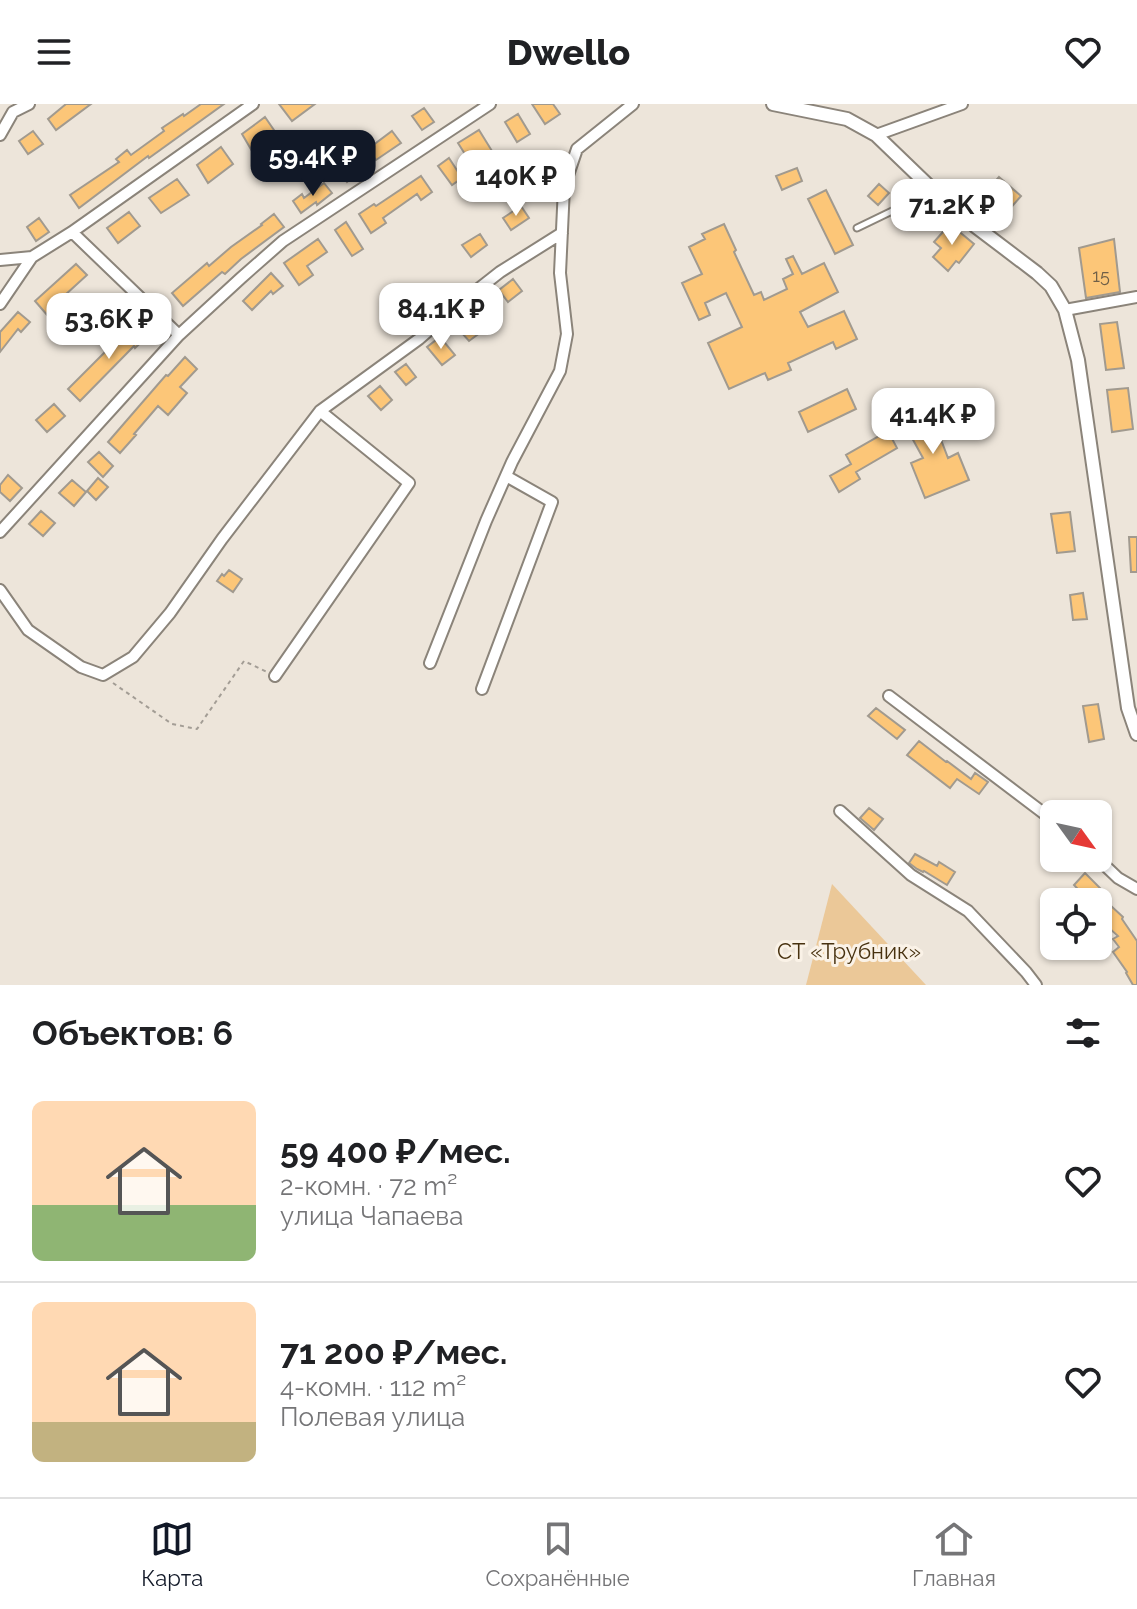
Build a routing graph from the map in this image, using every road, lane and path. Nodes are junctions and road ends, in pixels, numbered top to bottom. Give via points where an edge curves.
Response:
1 (29, 104) edge
2 (253, 104) edge
3 (490, 104) edge
4 (633, 104) edge
5 (773, 104) edge
6 (962, 104) edge
7 (15, 108) edge
8 (0, 135) edge
9 (876, 135) junction
10 (930, 187) junction
11 (857, 228) dead end
12 (72, 232) junction
13 (562, 233) junction
14 (32, 257) junction
15 (0, 260) edge
16 (1137, 297) edge
17 (0, 304) edge
18 (1065, 310) junction
19 (179, 335) junction
20 (320, 411) junction
21 (506, 476) junction
22 (0, 532) edge
23 (0, 590) edge
24 (430, 663) dead end
25 (103, 675) junction
26 (275, 676) joint
27 (482, 689) dead end
28 (889, 696) dead end
29 (1137, 734) edge
30 (1040, 810) edge
31 (840, 811) dead end
32 (1112, 872) edge
33 (1137, 889) edge
34 (1036, 985) edge

1 - 7 street
2 - 12 street
3 - 19 street via 283,241
4 - 13 street via 577,149 564,187
5 - 9 street via 847,119
6 - 9 street
7 - 8 street
9 - 10 street
10 - 11 lane via 919,198
10 - 18 street via 1037,273
12 - 14 street
12 - 19 street
13 - 20 street via 500,272
13 - 21 street via 567,334 560,371
14 - 15 street
14 - 17 street
16 - 18 street
18 - 29 street via 1078,360 1128,708
19 - 22 street
20 - 25 street via 170,613 133,657
20 - 26 street via 409,483
21 - 24 street
21 - 27 street via 552,502
23 - 25 street via 28,630 81,667
25 - 26 path via 172,724 197,729 244,661
28 - 30 street
31 - 34 street via 911,875 968,911
32 - 33 street

